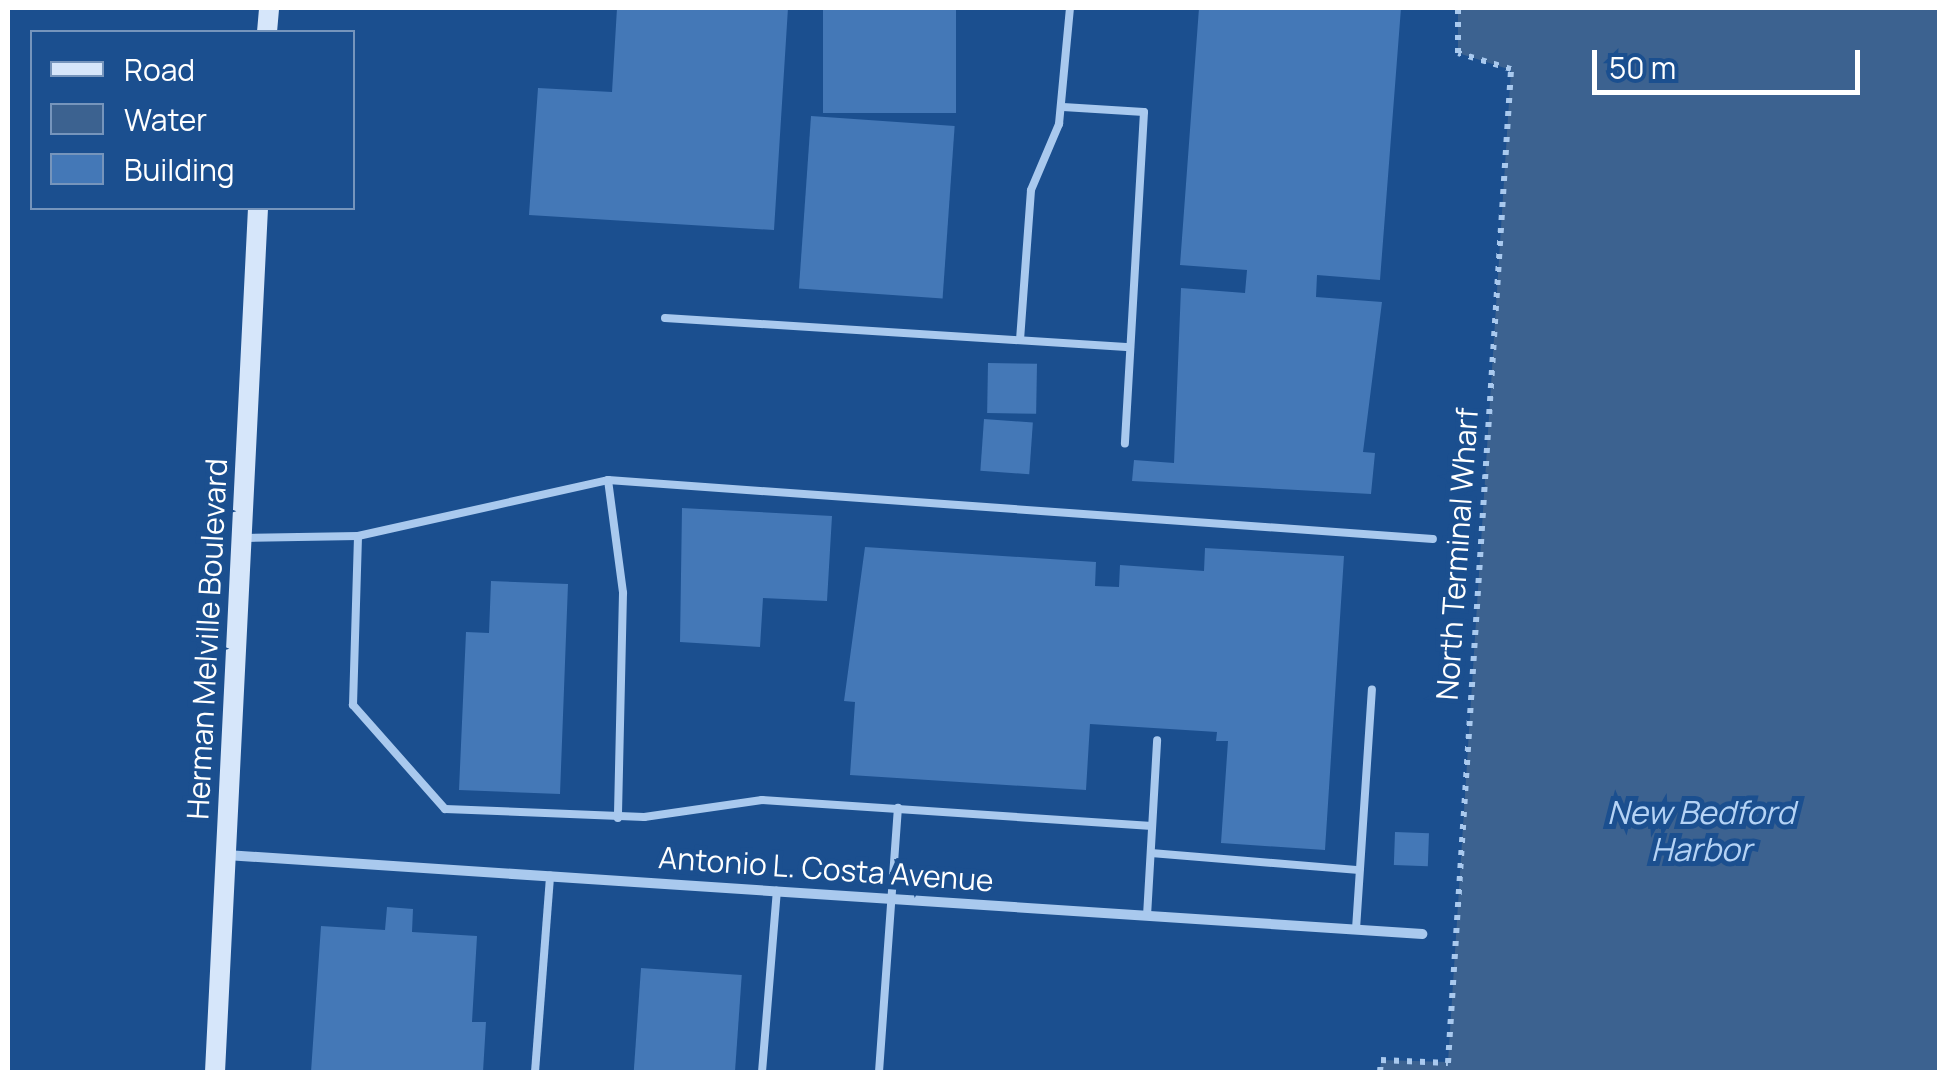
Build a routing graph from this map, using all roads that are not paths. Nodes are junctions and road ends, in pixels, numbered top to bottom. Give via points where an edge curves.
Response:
1 (1070, 8) edge
2 (1063, 107) junction
3 (258, 210) edge
4 (665, 318) dead end
5 (1020, 340) junction
6 (1130, 346) junction
7 (1125, 442) dead end
8 (608, 480) junction
9 (358, 536) junction
10 (241, 538) junction
11 (1433, 539) dead end
12 (1372, 690) dead end
13 (1157, 740) dead end
14 (898, 808) junction
15 (618, 818) junction
16 (1152, 826) junction
17 (1150, 853) junction
18 (226, 854) junction
19 (1359, 870) junction
20 (550, 876) junction
21 (777, 891) junction
22 (891, 898) junction
23 (1147, 916) junction
24 (1356, 929) junction
25 (1422, 934) dead end
26 (215, 1072) edge
27 (535, 1072) edge
28 (762, 1072) edge
29 (878, 1072) edge

1 - 2 lane
2 - 5 lane via 1030,190
2 - 6 lane via 1144,112
3 - 10 street, Herman Melville Boulevard
4 - 5 lane
5 - 6 lane
6 - 7 lane
8 - 9 lane
8 - 11 lane
8 - 15 lane via 623,592
9 - 10 lane
9 - 15 lane via 354,705 435,802 456,812
10 - 18 street, Herman Melville Boulevard
12 - 19 lane
13 - 16 lane
14 - 15 lane via 762,800
14 - 16 lane
14 - 22 lane
16 - 17 lane
17 - 19 lane
17 - 23 lane
18 - 20 street, Antonio L. Costa Avenue
18 - 26 street, Herman Melville Boulevard
19 - 24 lane
20 - 21 street, Antonio L. Costa Avenue
20 - 27 lane
21 - 22 street, Antonio L. Costa Avenue
21 - 28 lane
22 - 23 street, Antonio L. Costa Avenue
22 - 29 lane
23 - 24 street, Antonio L. Costa Avenue
24 - 25 street, Antonio L. Costa Avenue

